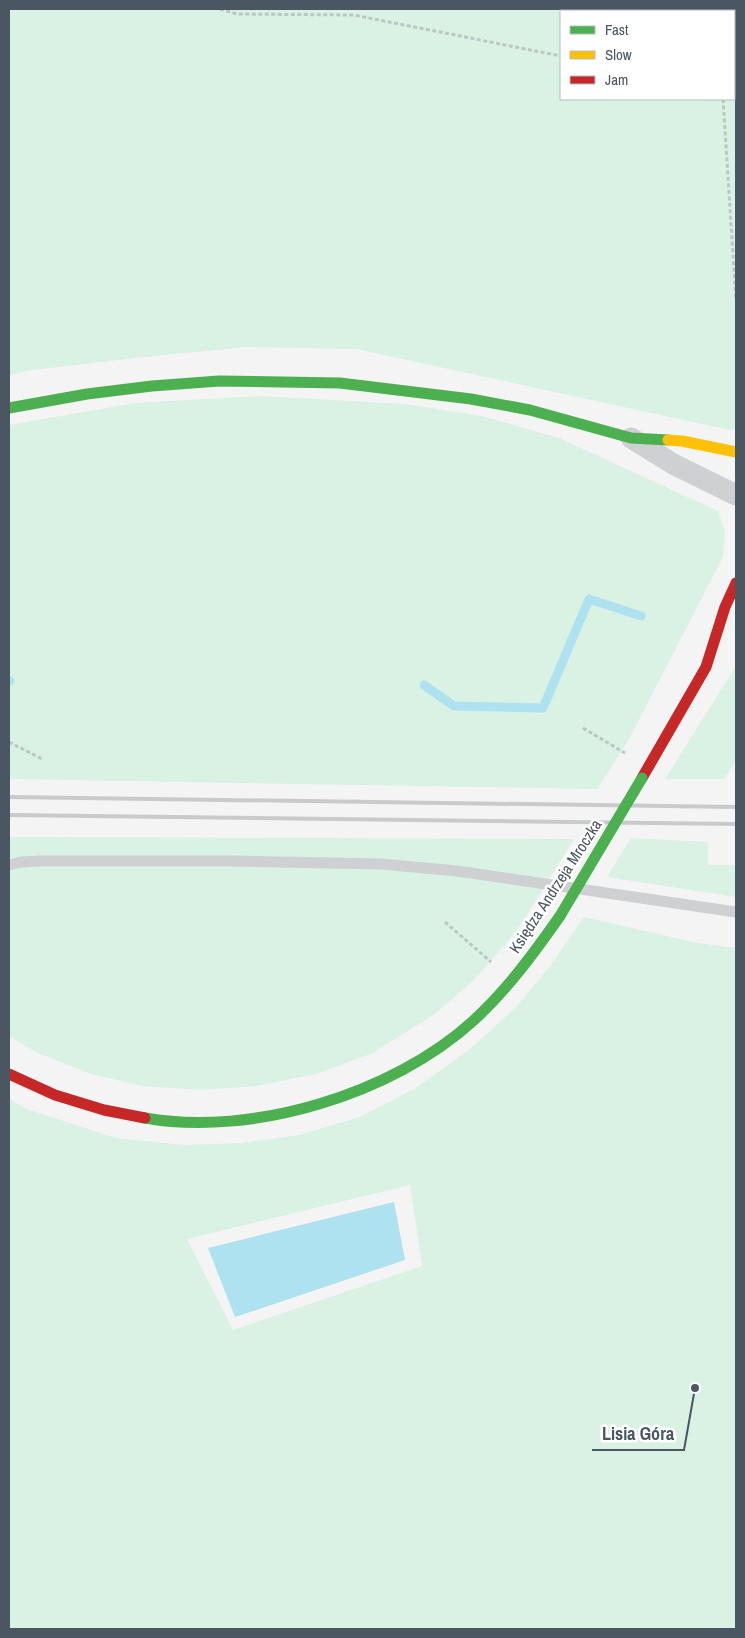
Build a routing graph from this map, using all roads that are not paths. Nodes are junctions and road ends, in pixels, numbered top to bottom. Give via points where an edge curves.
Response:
1 (9, 408) edge
2 (631, 438) junction
3 (736, 452) edge
4 (736, 495) edge
5 (736, 583) edge
6 (724, 648) dead end
7 (706, 667) junction
8 (9, 865) edge
9 (736, 912) edge
10 (9, 1074) edge

1 - 2 street via 152,386 219,381 340,383 471,399 530,410
2 - 3 street via 682,441
2 - 4 street via 676,466
5 - 7 street, Księdza Andrzeja Mroczka
6 - 7 street, Księdza Andrzeja Mroczka
7 - 10 street, Księdza Andrzeja Mroczka, bridge via 534,955 472,1022 426,1056 373,1085 326,1103 273,1116 223,1122 125,1116 71,1101
8 - 9 lane via 40,861 381,864 458,871

